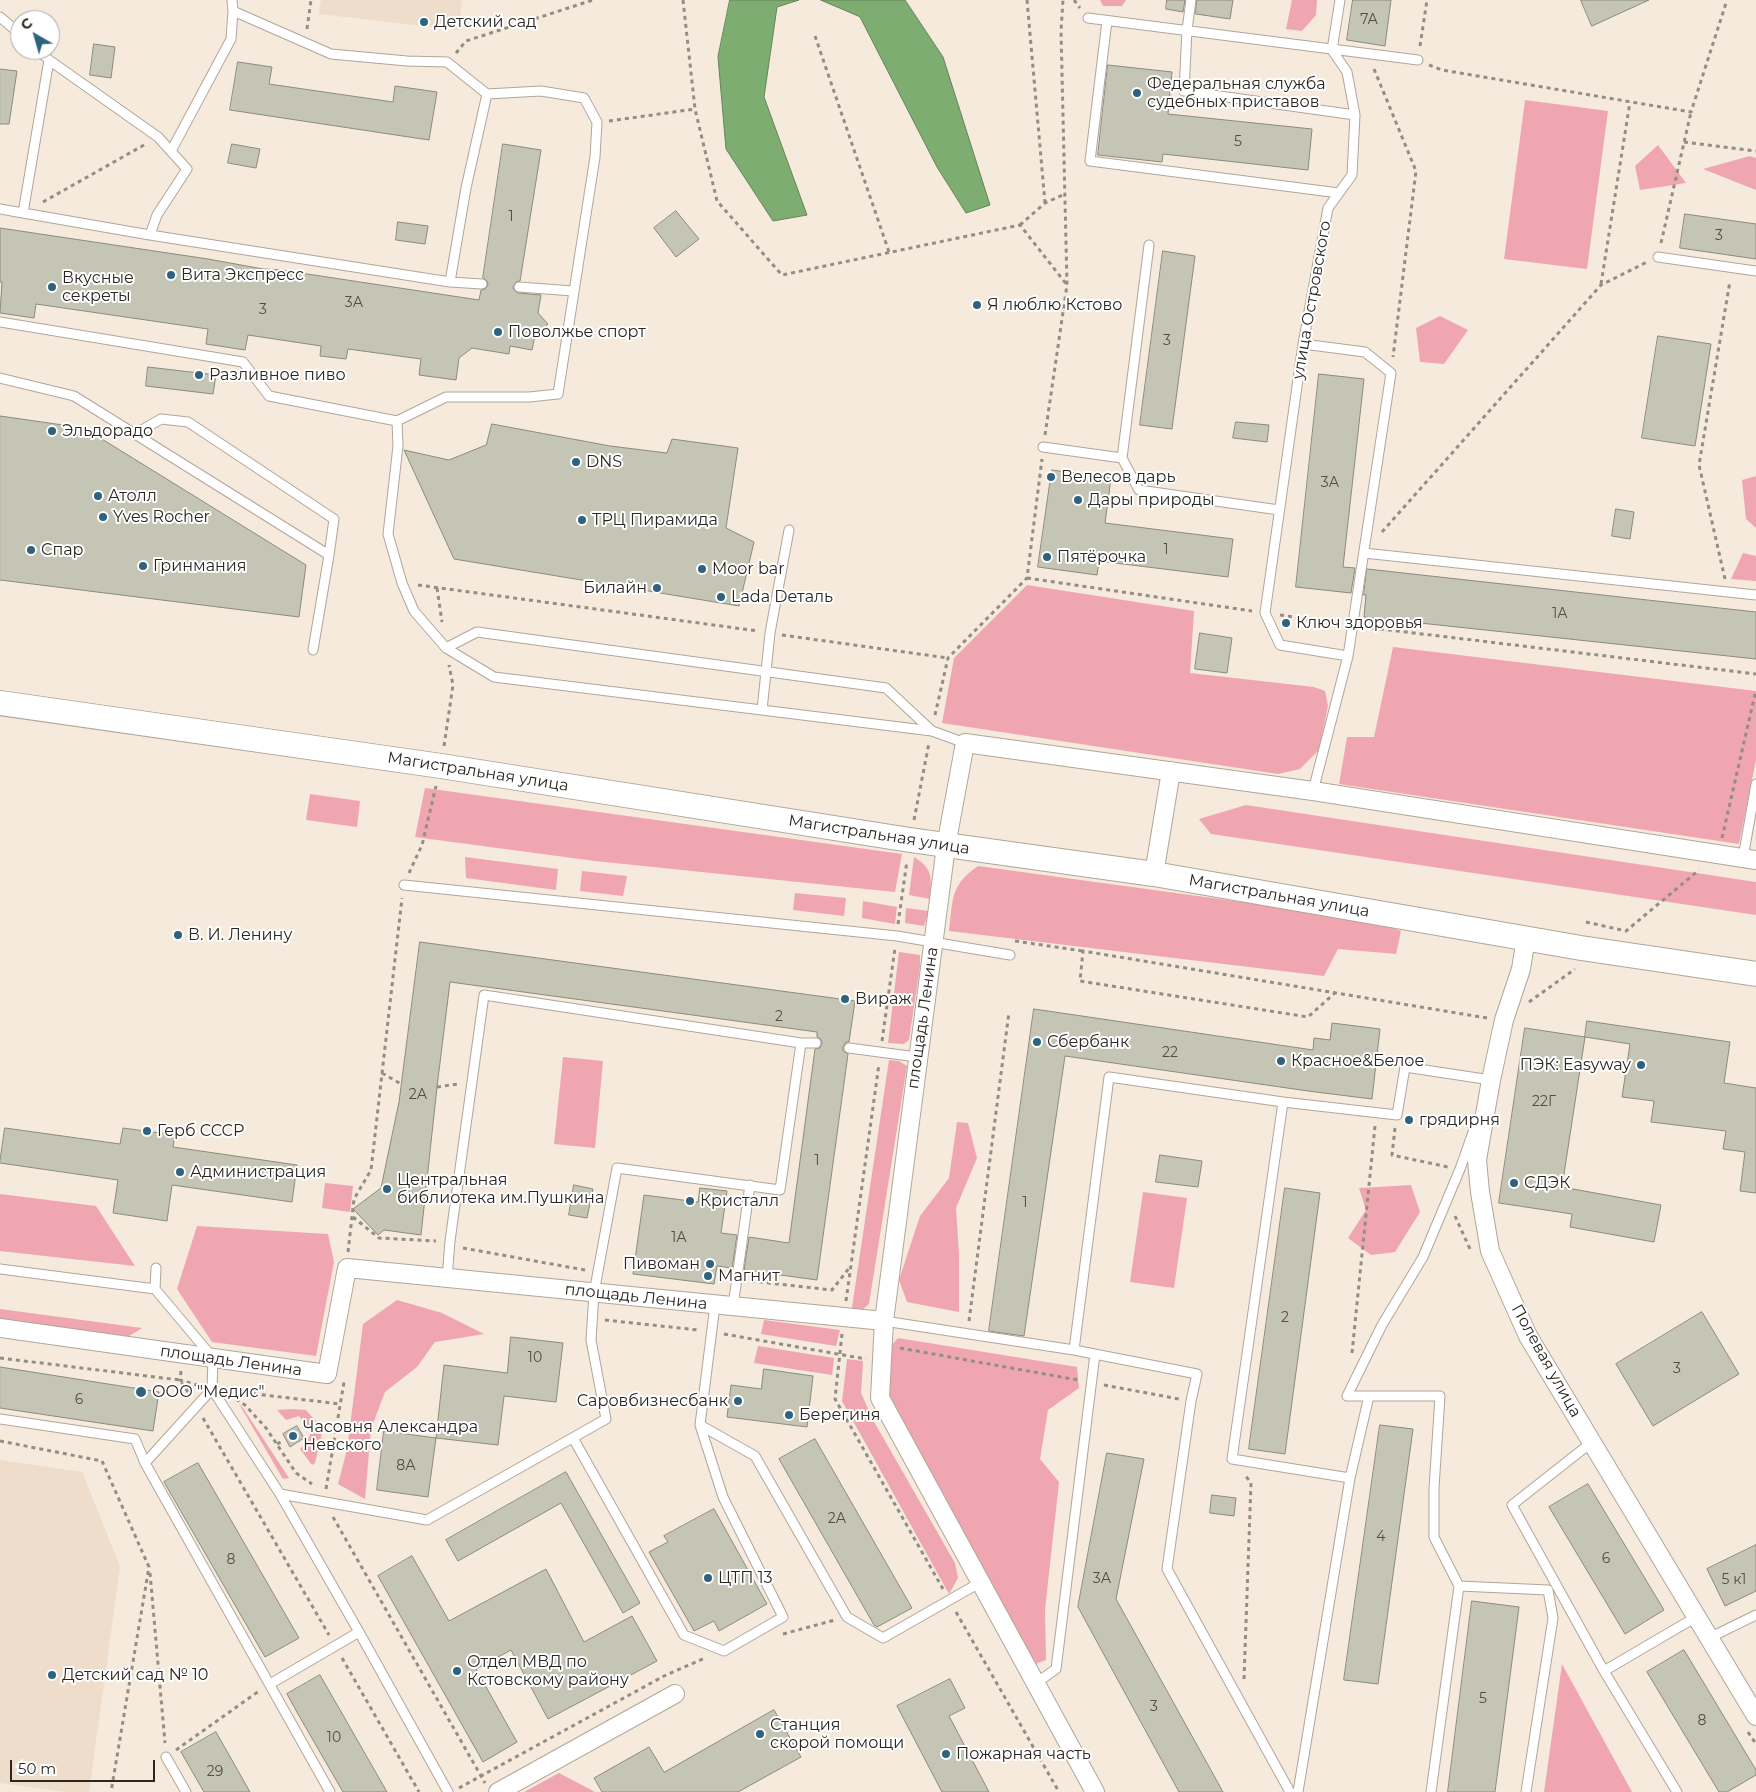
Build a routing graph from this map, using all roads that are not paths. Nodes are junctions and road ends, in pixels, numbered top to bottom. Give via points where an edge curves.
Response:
1 (232, 0) edge
2 (1190, 0) edge
3 (1340, 0) edge
4 (233, 11) junction
5 (0, 17) edge
6 (1088, 18) dead end
7 (1107, 21) junction
8 (10, 26) edge
9 (1187, 30) junction
10 (1332, 50) junction
11 (49, 60) joint
12 (1418, 60) road end
13 (487, 94) junction
14 (1355, 115) junction
15 (171, 151) junction
16 (1339, 193) junction
17 (0, 209) edge
18 (23, 213) junction
19 (150, 235) junction
20 (1149, 245) dead end
21 (1658, 257) road end
22 (1756, 271) edge
23 (450, 282) junction
24 (482, 284) dead end
25 (519, 287) dead end
26 (573, 291) junction
27 (0, 322) edge
28 (1302, 344) junction
29 (0, 378) edge
30 (397, 420) junction
31 (135, 434) junction
32 (1043, 446) road end
33 (1122, 458) junction
34 (1279, 510) junction
35 (790, 530) dead end
36 (1364, 553) junction
37 (329, 555) junction
38 (1756, 595) edge
39 (446, 648) junction
40 (313, 650) dead end
41 (1348, 656) junction
42 (765, 672) junction
43 (0, 704) edge
44 (762, 710) junction
45 (932, 731) junction
46 (965, 743) junction
47 (1171, 771) junction
48 (1756, 784) edge
49 (1313, 791) junction
50 (946, 846) junction
51 (1749, 859) edge
52 (1154, 874) junction
53 (404, 884) road end
54 (1526, 938) junction
55 (933, 941) junction
56 (1010, 955) dead end
57 (1756, 974) edge
58 (801, 1043) junction
59 (816, 1043) dead end
60 (849, 1048) dead end
61 (917, 1057) junction
62 (1491, 1080) junction
63 (1283, 1102) junction
64 (750, 1185) junction
65 (156, 1268) dead end
66 (0, 1270) edge
67 (447, 1278) junction
68 (155, 1289) junction
69 (594, 1293) junction
70 (715, 1305) junction
71 (733, 1306) junction
72 (884, 1321) junction
73 (0, 1328) edge
74 (1074, 1350) junction
75 (1095, 1354) junction
76 (213, 1358) junction
77 (212, 1388) junction
78 (1369, 1396) junction
79 (0, 1419) edge
80 (700, 1425) junction
81 (573, 1438) junction
82 (1592, 1442) junction
83 (145, 1463) junction
84 (1350, 1478) junction
85 (280, 1494) junction
86 (981, 1582) junction
87 (1459, 1586) junction
88 (1756, 1615) edge
89 (1696, 1617) junction
90 (360, 1632) junction
91 (1709, 1638) junction
92 (1604, 1670) junction
93 (1036, 1683) junction
94 (270, 1684) junction
95 (675, 1694) dead end
96 (1756, 1716) edge
97 (166, 1757) road end
98 (186, 1792) edge
99 (330, 1792) edge
100 (448, 1792) edge
101 (498, 1792) edge
102 (1096, 1792) edge
103 (1290, 1792) edge
104 (1298, 1792) edge
105 (1431, 1792) edge
106 (1526, 1792) edge
107 (1677, 1792) edge

1 - 4 lane
2 - 9 lane
3 - 10 lane
4 - 13 lane via 331,54 447,62
4 - 15 lane via 231,38
5 - 8 lane
6 - 7 lane
7 - 9 lane
7 - 16 lane via 1090,161
9 - 10 lane
9 - 14 lane via 1184,91
10 - 12 lane
10 - 14 lane, улица Островского via 1347,72
11 - 15 lane via 158,137
11 - 18 lane
13 - 23 lane
13 - 26 lane via 541,91 584,98 597,122 595,157
14 - 16 lane, улица Островского via 1352,175
15 - 19 lane via 187,169 157,214
16 - 28 lane, улица Островского via 1328,208
17 - 18 lane
18 - 19 lane
19 - 23 lane
20 - 33 lane
21 - 22 lane
23 - 24 lane
25 - 26 lane
26 - 30 lane via 558,394 529,398 446,397
27 - 30 lane via 243,362 269,396
28 - 34 lane, улица Островского
28 - 36 lane via 1365,352 1391,373
29 - 31 lane via 74,396
30 - 39 lane via 398,446 388,534 402,584 414,611
31 - 37 lane
31 - 37 lane via 161,419 188,422 334,519
32 - 33 lane
33 - 34 lane via 1138,490
34 - 41 lane, улица Островского via 1264,613 1280,645
35 - 42 lane
36 - 38 lane
36 - 41 lane
37 - 40 lane
39 - 42 lane via 477,632
39 - 44 lane via 494,677
41 - 49 lane
42 - 44 lane
42 - 45 lane via 886,688
43 - 50 main road, Магистральная улица via 441,766
44 - 45 lane
45 - 46 lane
46 - 47 street
46 - 50 street, площадь Ленина
47 - 49 street
47 - 52 street
48 - 51 lane
49 - 51 street
50 - 52 main road, Магистральная улица
50 - 55 street, площадь Ленина
52 - 54 main road, Магистральная улица
53 - 55 lane
54 - 57 main road, Магистральная улица
54 - 62 street, Полевая улица via 1521,969 1504,1020
55 - 56 lane
55 - 61 street, площадь Ленина
58 - 59 lane
58 - 64 lane via 780,1190
58 - 67 lane via 484,995
60 - 61 lane
61 - 72 street, площадь Ленина
62 - 63 lane via 1406,1067 1397,1115
62 - 78 lane via 1460,1169 1422,1258 1382,1325 1347,1396
62 - 82 street, Полевая улица via 1477,1160 1490,1251 1528,1336
63 - 74 lane via 1109,1077
63 - 84 lane via 1232,1459
64 - 69 lane via 617,1168
64 - 71 lane
65 - 68 lane
66 - 68 lane
67 - 69 street, площадь Ленина
67 - 76 street, площадь Ленина via 347,1268 327,1374
68 - 76 lane
69 - 70 street, площадь Ленина
69 - 81 lane via 591,1340 606,1420
70 - 71 street, площадь Ленина
70 - 80 lane
71 - 72 street, площадь Ленина
72 - 74 lane
72 - 86 street via 880,1398
73 - 76 street, площадь Ленина
74 - 75 lane
75 - 93 lane via 1056,1669
75 - 103 lane via 1197,1374 1167,1569
76 - 77 lane
77 - 83 lane
77 - 85 lane
78 - 84 lane
78 - 87 lane via 1440,1396 1434,1537
79 - 83 lane via 135,1439
80 - 81 lane via 723,1497 783,1617 724,1651 684,1635
80 - 86 lane via 755,1456 847,1616 883,1638
81 - 85 lane via 427,1520
82 - 89 street, Полевая улица
82 - 92 lane via 1512,1505
83 - 94 lane
84 - 104 lane
85 - 90 lane
86 - 93 street
87 - 105 lane
87 - 106 lane via 1548,1590 1552,1618
88 - 91 lane
89 - 91 street, Полевая улица
89 - 92 lane
90 - 94 lane
90 - 100 lane
91 - 96 street, Полевая улица
92 - 107 lane
93 - 102 street
94 - 99 lane
95 - 101 street
97 - 98 lane

